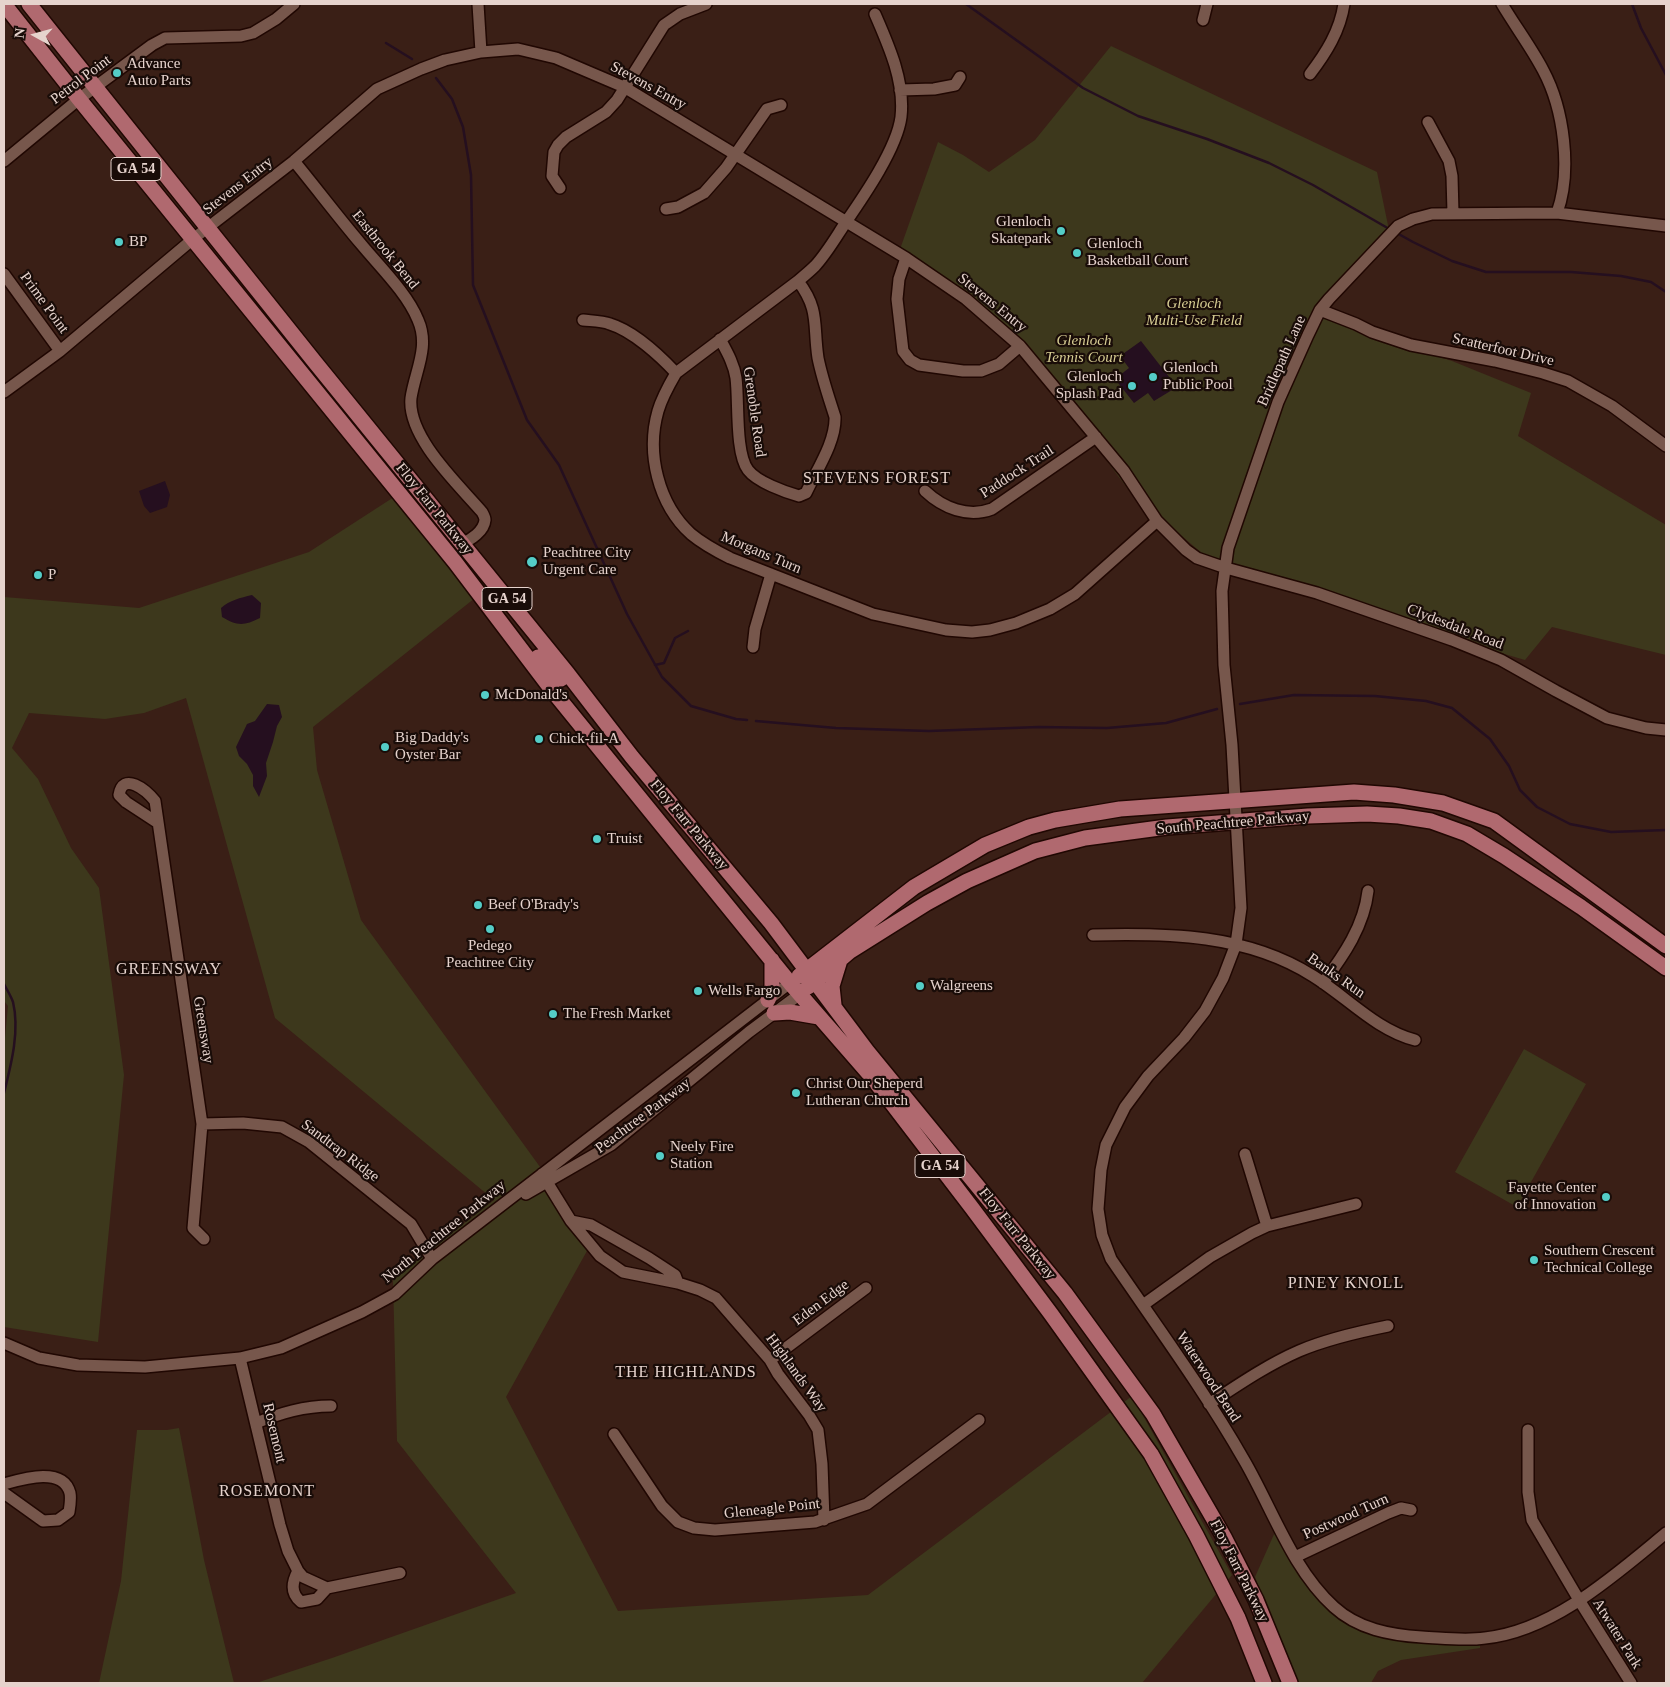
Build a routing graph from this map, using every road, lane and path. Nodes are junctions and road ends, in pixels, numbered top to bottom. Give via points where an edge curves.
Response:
1 (4, 4) edge
2 (29, 4) edge
3 (478, 4) edge
4 (706, 4) edge
5 (1207, 4) edge
6 (1344, 4) edge
7 (1502, 4) edge
8 (286, 6) edge
9 (874, 14) dead end
10 (1203, 20) dead end
11 (482, 52) junction
12 (1310, 74) dead end
13 (960, 77) dead end
14 (624, 87) junction
15 (94, 88) junction
16 (900, 90) junction
17 (79, 99) junction
18 (782, 104) dead end
19 (1428, 122) dead end
20 (735, 154) junction
21 (4, 160) edge
22 (294, 161) junction
23 (560, 188) dead end
24 (666, 209) dead end
25 (1454, 213) junction
26 (1557, 213) junction
27 (846, 222) junction
28 (1666, 226) edge
29 (208, 228) junction
30 (193, 239) junction
31 (906, 258) junction
32 (4, 274) edge
33 (798, 281) junction
34 (1320, 310) junction
35 (583, 320) dead end
36 (720, 339) junction
37 (1020, 346) junction
38 (60, 351) junction
39 (676, 373) junction
40 (4, 392) edge
41 (1096, 437) junction
42 (1666, 446) edge
43 (926, 491) dead end
44 (1157, 521) junction
45 (462, 543) junction
46 (1226, 568) junction
47 (772, 574) junction
48 (509, 633) junction
49 (753, 647) dead end
50 (568, 674) junction
51 (552, 690) junction
52 (1666, 730) edge
53 (632, 757) junction
54 (1235, 801) junction
55 (1237, 822) junction
56 (158, 823) dead end
57 (1368, 891) dead end
58 (1093, 935) dead end
59 (1236, 944) junction
60 (788, 946) junction
61 (1666, 946) edge
62 (836, 955) junction
63 (772, 960) junction
64 (1666, 968) edge
65 (811, 976) junction
66 (1323, 983) junction
67 (795, 988) junction
68 (771, 1007) junction
69 (834, 1007) junction
70 (820, 1016) junction
71 (1415, 1040) dead end
72 (706, 1048) junction
73 (717, 1060) junction
74 (202, 1124) junction
75 (1245, 1154) dead end
76 (544, 1178) junction
77 (1356, 1204) dead end
78 (571, 1221) junction
79 (1267, 1226) junction
80 (204, 1239) dead end
81 (432, 1259) junction
82 (678, 1283) junction
83 (866, 1288) dead end
84 (1143, 1305) junction
85 (1388, 1326) dead end
86 (4, 1342) edge
87 (240, 1358) junction
88 (770, 1360) junction
89 (1210, 1404) junction
90 (331, 1406) dead end
91 (979, 1420) dead end
92 (256, 1423) junction
93 (1528, 1430) dead end
94 (614, 1434) dead end
95 (4, 1484) edge
96 (4, 1493) edge
97 (1411, 1510) dead end
98 (824, 1520) junction
99 (1666, 1533) edge
100 (1295, 1557) junction
101 (298, 1570) junction
102 (400, 1573) dead end
103 (327, 1588) junction
104 (1579, 1600) junction
105 (1626, 1681) edge
106 (1264, 1683) edge
107 (1290, 1683) edge

1 - 17 main road, Floy Farr Parkway / GA 54
2 - 15 main road, Floy Farr Parkway / GA 54
3 - 11 street
4 - 14 street via 664,24
5 - 10 street
6 - 12 street via 1335,34
7 - 26 street via 1543,70 1558,115 1564,167
8 - 15 street, Petrol Point via 276,19 254,33 165,38
9 - 16 street, Morgans Turn
11 - 14 street, Stevens Entry via 518,49 556,58
11 - 22 street, Stevens Entry via 445,60 377,90
13 - 16 street via 955,85
14 - 20 street, Stevens Entry
14 - 23 street via 606,112 566,138 554,152 552,176
15 - 17 street, Petrol Point
15 - 29 main road, Floy Farr Parkway / GA 54
16 - 27 street, Morgans Turn via 901,118 895,138
17 - 21 street, Petrol Point
17 - 30 main road, Floy Farr Parkway / GA 54
18 - 20 street via 767,109
19 - 25 street via 1449,161
20 - 24 street via 704,193 678,207
20 - 27 street, Stevens Entry
22 - 29 street, Stevens Entry
22 - 45 street, Eastbrook Bend via 397,286 418,320 424,343 411,399 413,418 433,454 482,512 484,520 475,537
25 - 26 street, Bridlepath Lane
25 - 34 street, Bridlepath Lane via 1412,219 1390,233
26 - 28 street, Bridlepath Lane
27 - 31 street, Stevens Entry
27 - 33 street, Morgans Turn via 815,266
29 - 30 street, Stevens Entry
29 - 45 main road, Floy Farr Parkway / GA 54
30 - 38 street, Stevens Entry
30 - 48 main road, Floy Farr Parkway / GA 54
31 - 37 street, Stevens Entry via 966,300
31 - 37 street via 897,299 903,350 910,360 919,365 981,371 999,364
32 - 38 street, Prime Point
33 - 36 street, Morgans Turn
33 - 36 street, Grenoble Road via 813,306 818,358 835,417 832,437 806,493 799,496 788,493 756,478 747,470 740,442 736,377
34 - 42 street, Scatterfoot Drive via 1411,345 1495,361 1568,381 1612,406
34 - 46 street, Bridlepath Lane via 1281,396 1239,513 1228,548
35 - 39 street via 620,328 652,350
36 - 39 street, Morgans Turn
37 - 41 street, Stevens Entry
38 - 40 street, Stevens Entry
39 - 47 street, Morgans Turn via 658,412 654,440 655,468 668,504 686,528 704,543 730,558
41 - 43 street, Paddock Trail via 982,513 949,508
41 - 44 street, Stevens Entry via 1124,471
44 - 46 street, Stevens Entry via 1197,558
44 - 47 street, Morgans Turn via 1075,594 1016,623 981,631 946,630 873,614
45 - 50 main road, Floy Farr Parkway / GA 54
46 - 52 street, Clydesdale Road via 1293,586 1452,640 1501,660 1607,718
46 - 54 street, Bridlepath Lane via 1221,624
47 - 49 street via 755,629
48 - 50 main road via 522,638 556,676 561,679
48 - 51 main road, Floy Farr Parkway / GA 54
50 - 53 main road, Floy Farr Parkway / GA 54
51 - 53 main road via 571,694 619,752
51 - 63 main road, Floy Farr Parkway / GA 54
53 - 60 main road, Floy Farr Parkway / GA 54
54 - 55 street, Bridlepath Lane
54 - 61 main road, South Peachtree Parkway via 1354,792 1443,803 1494,822
54 - 62 main road, South Peachtree Parkway via 1120,808 1038,825 1008,835 914,887
55 - 59 street, Waterwood Bend via 1241,908
55 - 62 main road, South Peachtree Parkway via 1085,838 1035,851 967,881 849,952
55 - 64 main road, South Peachtree Parkway via 1367,814 1431,821 1467,834 1504,856
56 - 74 street, Greensway
57 - 66 street via 1367,905 1349,946
58 - 59 street, Banks Run via 1186,936
59 - 66 street, Banks Run via 1288,962
59 - 84 street, Waterwood Bend via 1205,1011 1125,1107 1106,1145 1098,1196 1102,1235 1111,1259
60 - 62 main road via 810,953
60 - 65 main road, Floy Farr Parkway / GA 54
62 - 65 main road, South Peachtree Parkway
62 - 69 main road via 832,986
63 - 67 main road, Floy Farr Parkway / GA 54
63 - 68 main road
65 - 67 main road
65 - 69 main road, Floy Farr Parkway / GA 54
66 - 71 street, Banks Run via 1389,1030
67 - 68 street, North Peachtree Parkway
67 - 70 main road, Floy Farr Parkway / GA 54
68 - 70 main road
68 - 72 street, North Peachtree Parkway
68 - 73 street, North Peachtree Parkway
69 - 107 main road, Floy Farr Parkway / GA 54 via 1065,1293 1153,1414 1224,1537 1256,1600
70 - 106 main road, Floy Farr Parkway / GA 54 via 871,1076 972,1208 1151,1454 1238,1618
72 - 73 street
72 - 76 street, North Peachtree Parkway
73 - 76 street, Peachtree Parkway via 611,1145
74 - 80 street, Greensway via 194,1228
74 - 81 street, Sandtrap Ridge via 243,1123 282,1127 309,1142 410,1224
75 - 79 street
76 - 78 street, Highlands Way
76 - 81 street, North Peachtree Parkway via 489,1214
77 - 79 street
78 - 82 street, Highlands Way via 591,1225 629,1247 675,1276
78 - 82 street, Highlands Way via 600,1256 623,1272
79 - 84 street via 1210,1257
81 - 87 street, North Peachtree Parkway via 395,1294 362,1312 281,1348
82 - 88 street, Highlands Way via 716,1298
83 - 88 street, Eden Edge
84 - 89 street, Waterwood Bend
85 - 89 street via 1301,1350
86 - 87 street, North Peachtree Parkway via 39,1358 78,1365 145,1367
87 - 92 street, Rosemont
88 - 98 street, Highlands Way via 818,1430
89 - 100 street, Waterwood Bend via 1245,1460
90 - 92 street via 293,1410
91 - 98 street, Gleneagle Point via 867,1504
92 - 101 street, Rosemont via 282,1531
93 - 104 street, Atwater Park via 1528,1492 1532,1520
94 - 98 street, Gleneagle Point via 662,1506 678,1522 715,1530
95 - 96 street via 44,1475 54,1477 67,1485 70,1512 58,1520 43,1521
97 - 100 street, Postwood Turn via 1400,1508
99 - 104 street, Waterwood Bend via 1602,1586
100 - 104 street, Waterwood Bend via 1334,1607 1361,1625 1400,1635 1472,1639 1498,1636 1531,1627
101 - 103 street, Rosemont via 303,1577
101 - 103 street via 293,1590 301,1602 317,1599
102 - 103 street
104 - 105 street, Atwater Park

